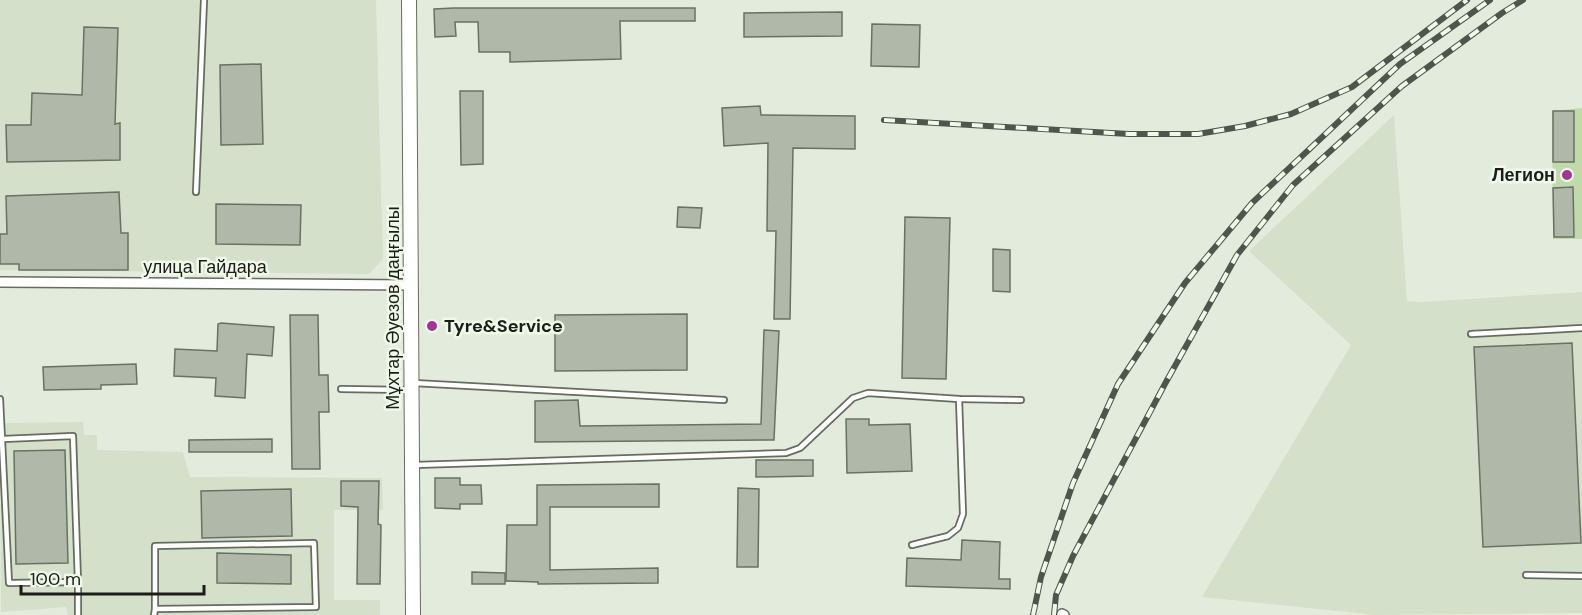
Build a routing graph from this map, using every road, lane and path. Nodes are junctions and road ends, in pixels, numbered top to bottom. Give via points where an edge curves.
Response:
1 (204, 0) edge
2 (409, 0) edge
3 (196, 192) dead end
4 (0, 282) edge
5 (410, 285) junction
6 (1582, 328) edge
7 (1471, 334) dead end
8 (411, 386) junction
9 (341, 389) dead end
10 (0, 399) edge
11 (959, 399) junction
12 (724, 400) dead end
13 (1021, 400) dead end
14 (3, 439) junction
15 (412, 465) junction
16 (912, 545) dead end
17 (1526, 575) dead end
18 (1582, 576) edge
19 (78, 582) junction
20 (154, 612) edge
21 (78, 615) edge
22 (412, 615) edge

1 - 3 lane
2 - 5 main road, Мұхтар Әуезов даңғылы
4 - 5 street, улица Гайдара
5 - 8 main road, Мұхтар Әуезов даңғылы
6 - 7 lane
8 - 9 lane
8 - 12 lane
8 - 15 main road, Мұхтар Әуезов даңғылы
10 - 14 lane
11 - 13 lane
11 - 15 lane via 868,393 853,398 800,448 786,453
11 - 16 lane via 963,514 958,528 948,536
14 - 19 lane via 9,583
14 - 19 lane via 73,436
15 - 22 main road, Мұхтар Әуезов даңғылы
17 - 18 lane
19 - 21 lane
20 - 20 lane via 316,607 314,543 154,546

